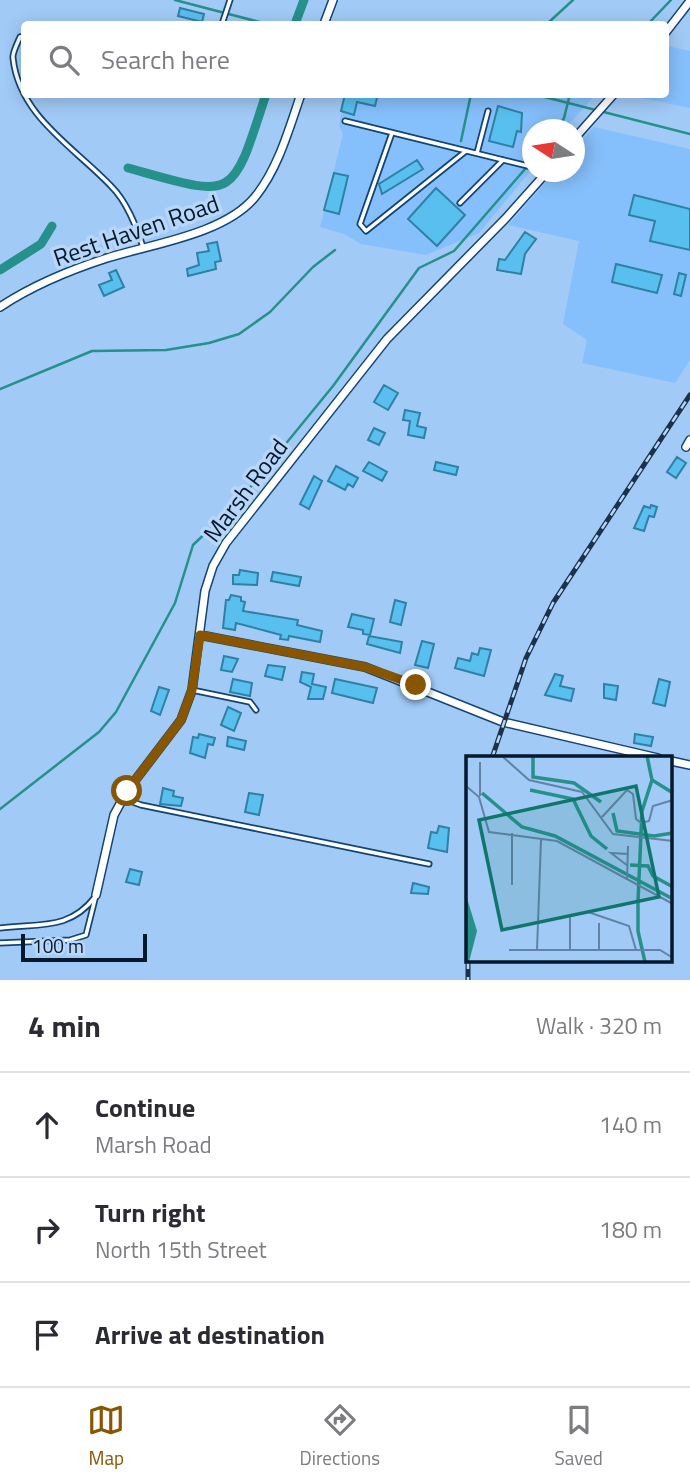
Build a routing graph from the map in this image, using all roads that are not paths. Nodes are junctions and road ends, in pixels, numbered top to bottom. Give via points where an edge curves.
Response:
1 (230, 0) edge
2 (333, 0) edge
3 (690, 1) edge
4 (223, 21) edge
5 (325, 21) edge
6 (669, 28) edge
7 (21, 37) edge
8 (21, 88) edge
9 (25, 98) edge
10 (299, 98) edge
11 (611, 98) edge
12 (488, 111) dead end
13 (345, 121) dead end
14 (585, 127) edge
15 (392, 133) junction
16 (466, 151) junction
17 (477, 153) junction
18 (503, 160) junction
19 (522, 164) edge
20 (538, 182) edge
21 (460, 203) dead end
22 (143, 247) junction
23 (0, 307) edge
24 (200, 635) junction
25 (192, 690) junction
26 (256, 710) dead end
27 (648, 756) edge
28 (672, 761) edge
29 (690, 765) edge
30 (123, 798) junction
31 (429, 864) dead end
32 (96, 895) junction
33 (0, 928) edge
34 (0, 943) edge

1 - 4 lane
2 - 5 street
3 - 6 street
7 - 8 lane via 13,58
9 - 22 lane via 113,188 134,220
10 - 22 street, Rest Haven Road via 271,172 244,209 216,225
11 - 14 street
12 - 17 lane
13 - 15 lane
15 - 16 lane
15 - 16 lane via 360,224 366,231
16 - 17 lane
17 - 18 lane
18 - 19 lane
18 - 21 lane
20 - 24 street, Marsh Road via 387,340 226,543 205,591
22 - 23 street, Rest Haven Road via 28,288
24 - 25 street, Marsh Road
24 - 27 street via 365,667 503,722
25 - 26 lane via 250,702
25 - 30 street, Marsh Road via 181,720
28 - 29 street
30 - 31 lane
30 - 32 street, Marsh Road via 114,816
32 - 33 lane via 85,910 64,923
32 - 34 lane, Marsh Road via 86,935

